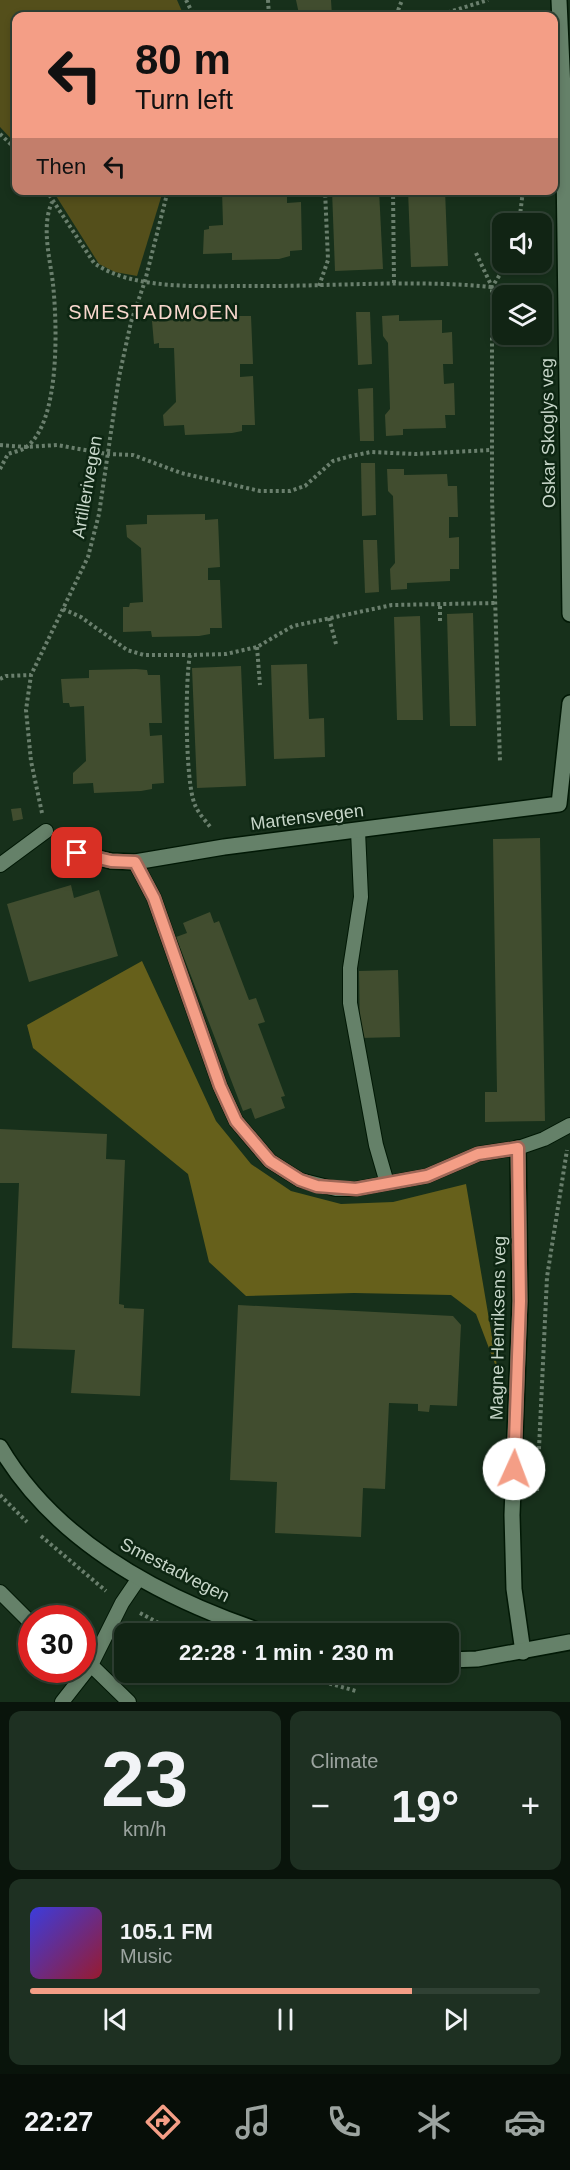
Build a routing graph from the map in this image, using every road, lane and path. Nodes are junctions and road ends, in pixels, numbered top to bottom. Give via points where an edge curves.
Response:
1 (488, 0) edge
2 (449, 12) edge
3 (558, 37) edge
4 (0, 134) edge
5 (12, 145) edge
6 (49, 195) edge
7 (167, 195) edge
8 (326, 195) edge
9 (393, 195) edge
10 (522, 195) edge
11 (53, 202) junction
12 (520, 213) edge
13 (476, 253) dead end
14 (145, 281) junction
15 (394, 284) junction
16 (319, 286) junction
17 (492, 287) junction
18 (0, 444) edge
19 (26, 447) junction
20 (491, 450) junction
21 (107, 454) junction
22 (0, 469) edge
23 (495, 603) junction
24 (440, 605) junction
25 (63, 609) junction
26 (570, 614) edge
27 (329, 618) junction
28 (440, 621) dead end
29 (336, 644) dead end
30 (257, 647) junction
31 (190, 655) junction
32 (31, 675) junction
33 (0, 679) edge
34 (260, 685) dead end
35 (570, 703) edge
36 (500, 762) dead end
37 (203, 817) dead end
38 (46, 831) joint
39 (358, 831) junction
40 (62, 846) dead end
41 (135, 862) junction
42 (0, 865) edge
43 (570, 1125) edge
44 (568, 1144) dead end
45 (518, 1148) junction
46 (387, 1183) junction
47 (2, 1457) edge
48 (537, 1503) dead end
49 (140, 1578) junction
50 (0, 1592) edge
51 (18, 1610) edge
52 (236, 1623) edge
53 (570, 1642) edge
54 (96, 1647) edge
55 (523, 1652) junction
56 (459, 1659) edge
57 (96, 1673) edge
58 (76, 1683) edge
59 (328, 1683) edge
60 (356, 1691) dead end
61 (66, 1701) edge
62 (129, 1702) edge

1 - 2 path
3 - 26 street, Oskar Skoglys veg via 563,90
4 - 5 path
6 - 11 path
7 - 14 path, Artillerivegen
8 - 16 path via 328,260
9 - 15 path
10 - 12 path
11 - 14 path via 94,264 105,271
11 - 19 path via 47,214 56,341 51,403 41,427
13 - 17 path
14 - 16 path
14 - 21 path, Artillerivegen via 131,322
15 - 16 path
15 - 17 path
17 - 20 path
18 - 19 path
19 - 21 path via 57,445
19 - 22 path via 8,454
20 - 21 path via 371,452 333,461 304,486 260,492 211,481 133,455
20 - 23 path
21 - 25 path, Artillerivegen via 99,514 88,557
23 - 24 path
23 - 36 path
24 - 27 path via 392,605
24 - 28 path
25 - 31 path via 127,650 144,655
25 - 32 path, Artillerivegen
27 - 29 path
27 - 30 path via 293,626
30 - 31 path via 226,654
30 - 34 path
31 - 37 path via 189,756 194,804
32 - 33 path
32 - 38 path, Artillerivegen via 26,710 31,761
35 - 39 street, Martensvegen via 560,804
38 - 42 lane
39 - 41 street, Martensvegen
39 - 46 lane via 361,897 350,968 350,1003
40 - 41 street, Martensvegen via 77,853
41 - 46 lane via 154,898 220,1086 247,1136 270,1161 308,1183 336,1189
43 - 45 lane
44 - 48 path via 547,1277
45 - 46 lane via 478,1154 427,1176
45 - 55 street, Magne Henriksens veg via 520,1301 512,1515 514,1589
47 - 49 street, Smestadvegen via 42,1505 92,1548
49 - 52 street, Smestadvegen
49 - 54 lane
50 - 51 lane
53 - 55 street
55 - 56 street
57 - 62 lane
58 - 61 lane
59 - 60 path

